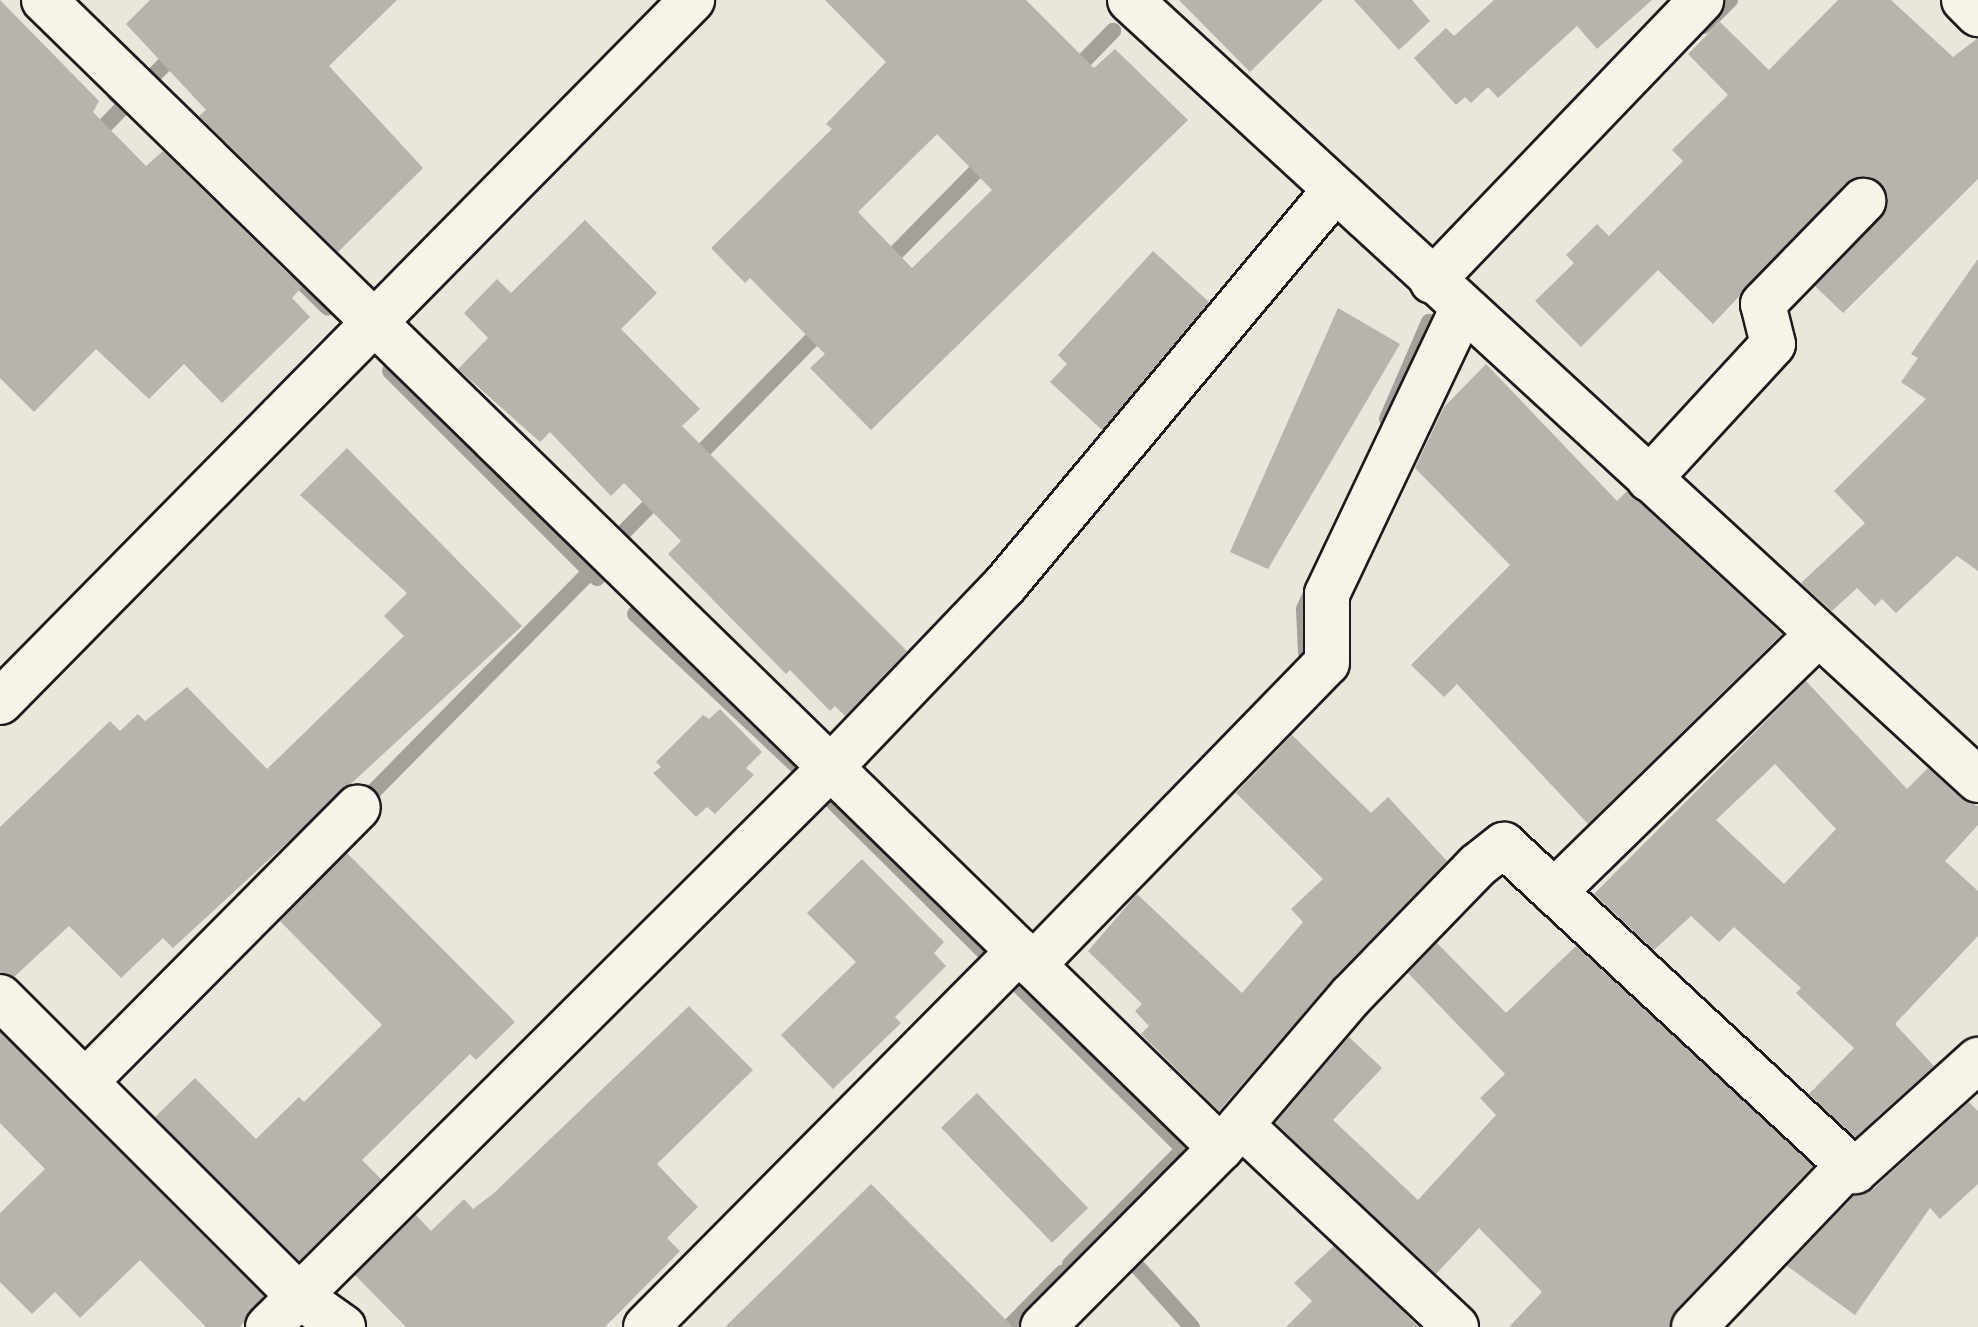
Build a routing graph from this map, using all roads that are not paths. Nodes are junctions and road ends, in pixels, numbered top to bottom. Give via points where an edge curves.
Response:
1 (44, 0) edge
2 (692, 0) edge
3 (1701, 0) edge
4 (1964, 0) edge
5 (1147, 5) edge
6 (1978, 14) edge
7 (1335, 190) junction
8 (1863, 201) dead end
9 (1447, 295) junction
10 (373, 323) junction
11 (1649, 479) junction
12 (1818, 634) junction
13 (0, 702) edge
14 (1972, 759) edge
15 (830, 768) junction
16 (358, 807) dead end
17 (1554, 892) junction
18 (1026, 958) junction
19 (0, 997) edge
20 (1978, 1060) edge
21 (85, 1082) junction
22 (1231, 1136) junction
23 (1849, 1165) junction
24 (299, 1296) junction
25 (268, 1327) edge
26 (343, 1327) edge
27 (646, 1327) edge
28 (1043, 1327) edge
29 (1456, 1327) edge
30 (1694, 1327) edge

1 - 10 street
2 - 10 street
3 - 9 street
4 - 6 street
5 - 7 street
7 - 9 street
7 - 15 street via 1005,585
8 - 11 street via 1763,304 1773,344
9 - 11 street
9 - 18 street via 1327,594 1327,663
10 - 13 street
10 - 15 street
11 - 12 street
12 - 14 street
12 - 17 street
15 - 18 street
15 - 24 street
16 - 21 street
17 - 22 street via 1504,845 1478,865 1351,996
17 - 23 street
18 - 22 street
18 - 27 street
19 - 21 street
20 - 23 street via 1855,1171
21 - 24 street
22 - 28 street
22 - 29 street
23 - 30 street
24 - 25 street
24 - 26 street

